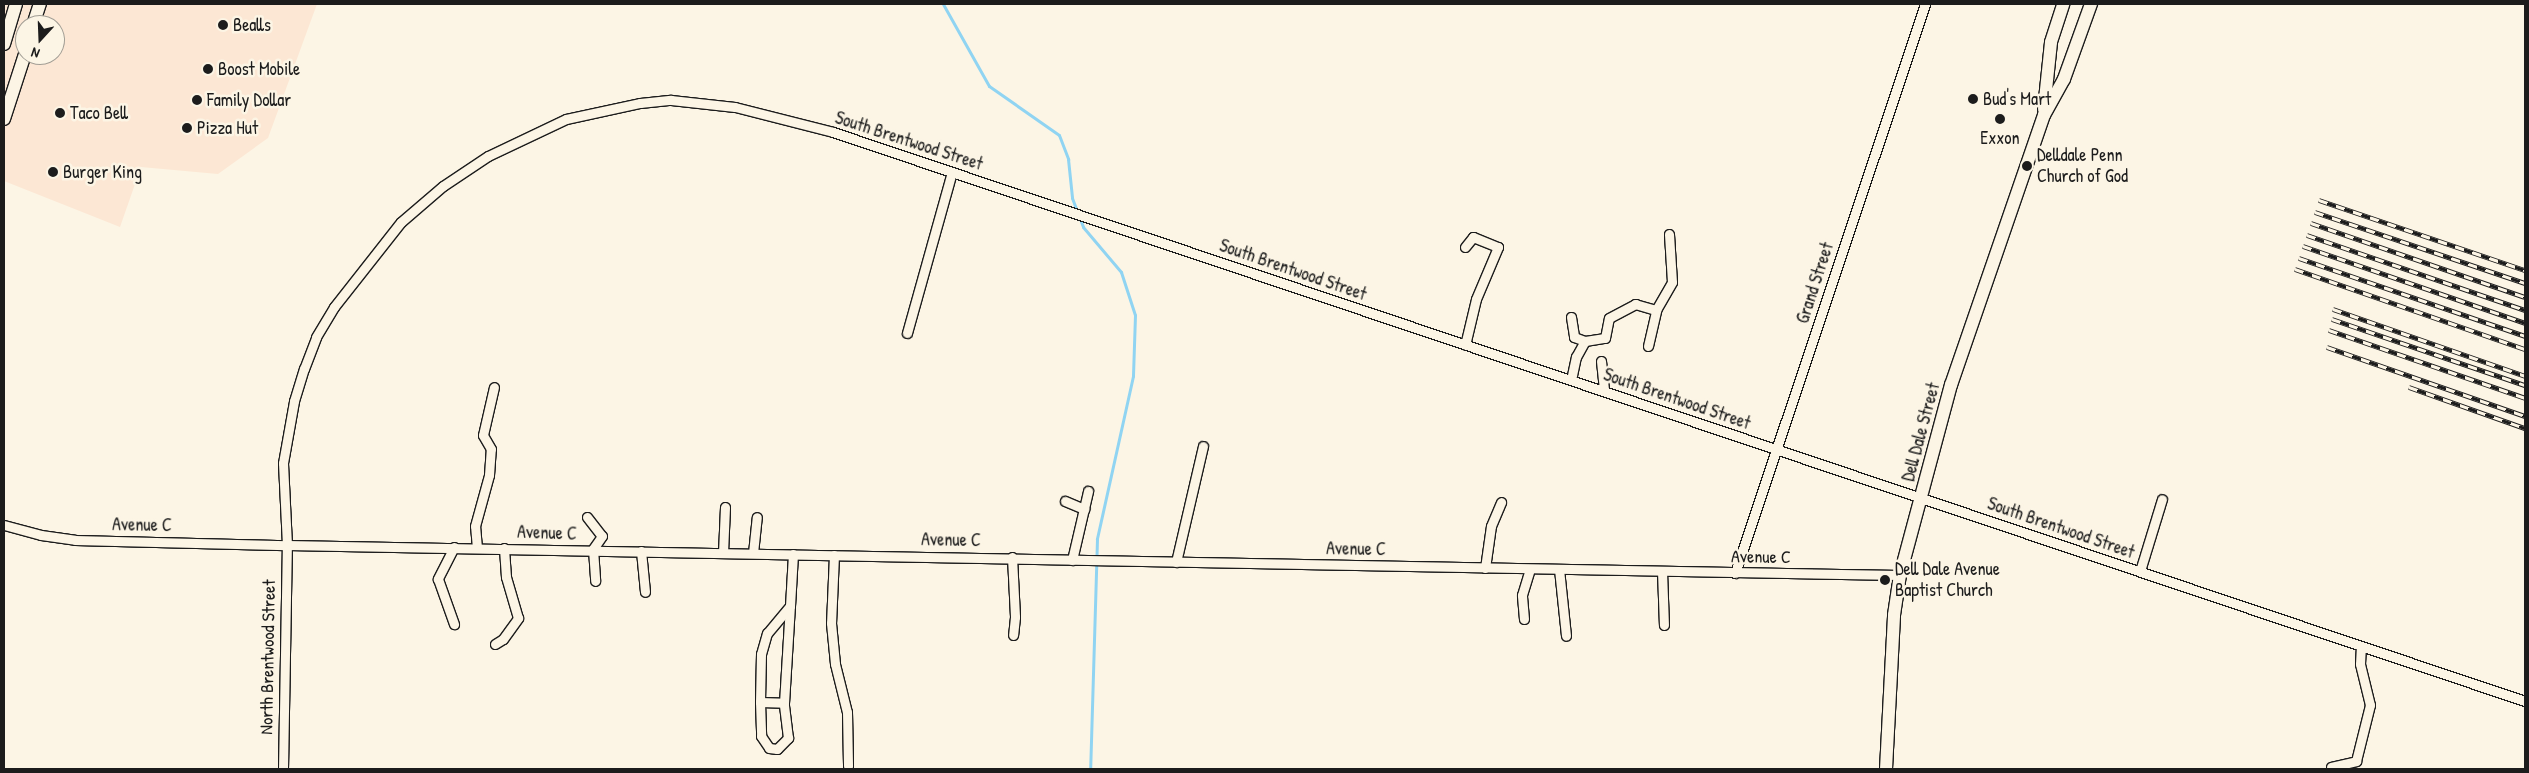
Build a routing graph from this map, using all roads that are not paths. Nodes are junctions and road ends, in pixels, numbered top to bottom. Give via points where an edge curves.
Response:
1 (16, 4) edge
2 (1925, 4) edge
3 (2063, 4) edge
4 (2091, 4) edge
5 (4, 44) edge
6 (21, 65) edge
7 (2044, 115) junction
8 (4, 119) edge
9 (952, 172) junction
10 (1669, 234) dead end
11 (1465, 247) dead end
12 (1656, 310) junction
13 (1570, 317) dead end
14 (907, 333) dead end
15 (1586, 341) junction
16 (1465, 345) junction
17 (1648, 346) dead end
18 (1601, 361) dead end
19 (1572, 380) junction
20 (494, 387) dead end
21 (1604, 391) junction
22 (1203, 446) dead end
23 (1776, 449) junction
24 (1088, 491) dead end
25 (1921, 498) junction
26 (2162, 499) dead end
27 (1065, 502) dead end
28 (1501, 502) dead end
29 (726, 507) dead end
30 (1084, 509) junction
31 (588, 517) dead end
32 (757, 517) dead end
33 (4, 525) edge
34 (286, 545) junction
35 (454, 547) junction
36 (477, 548) junction
37 (504, 548) junction
38 (594, 550) junction
39 (641, 551) junction
40 (724, 552) junction
41 (753, 553) junction
42 (794, 554) junction
43 (834, 555) junction
44 (1012, 557) junction
45 (1072, 560) junction
46 (1176, 562) junction
47 (1485, 568) junction
48 (1530, 569) junction
49 (1559, 569) junction
50 (1662, 571) junction
51 (2140, 571) junction
52 (1735, 573) junction
53 (1900, 575) junction
54 (595, 581) dead end
55 (645, 592) dead end
56 (790, 606) junction
57 (1524, 619) dead end
58 (454, 624) dead end
59 (1664, 625) dead end
60 (1012, 635) dead end
61 (1566, 636) dead end
62 (495, 644) dead end
63 (2361, 646) junction
64 (2525, 701) edge
65 (760, 702) junction
66 (784, 703) junction
67 (848, 766) dead end
68 (2331, 767) dead end
69 (283, 769) edge
70 (1886, 769) edge

1 - 5 main road
2 - 23 street, Grand Street
3 - 7 main road, Dell Dale Street via 2051,42
4 - 7 main road, Dell Dale Street via 2064,79
6 - 8 main road
7 - 25 main road, Dell Dale Street via 1951,385
9 - 14 street
9 - 16 street, South Brentwood Street
9 - 34 street, South Brentwood Street via 806,124 735,107 686,100 640,103 581,115 550,125 488,156 428,197 388,235 354,277 316,338 294,401 283,463
10 - 12 street via 1672,282
11 - 16 street via 1472,237 1498,247 1476,299
12 - 15 street via 1635,304 1609,318 1605,338
12 - 17 street
13 - 15 street via 1574,337
15 - 19 street via 1576,357
16 - 19 street, South Brentwood Street
18 - 21 street
19 - 21 street, South Brentwood Street
20 - 36 street via 483,435 492,449 489,475 475,526
21 - 23 street, South Brentwood Street
22 - 46 street
23 - 25 street, South Brentwood Street
23 - 52 street, Grand Street
24 - 30 street
25 - 51 street, South Brentwood Street
25 - 53 main road, Dell Dale Street
26 - 51 street
27 - 30 street
28 - 47 street via 1491,526
29 - 40 street
30 - 45 street
31 - 38 street via 602,536
32 - 41 street
33 - 34 street, Avenue C via 75,540
34 - 35 street, Avenue C
34 - 69 street, North Brentwood Street
35 - 36 street, Avenue C
35 - 58 street via 438,579
36 - 37 street, Avenue C
37 - 38 street, Avenue C
37 - 62 street via 506,577 518,618 503,639
38 - 39 street, Avenue C
38 - 54 street
39 - 40 street, Avenue C
39 - 55 street
40 - 41 street, Avenue C
41 - 42 street, Avenue C
42 - 43 street, Avenue C
42 - 56 street
43 - 44 street, Avenue C
43 - 67 street via 830,623 835,664 847,712
44 - 45 street, Avenue C
44 - 60 street via 1015,617
45 - 46 street, Avenue C
46 - 47 street, Avenue C
47 - 48 street, Avenue C
48 - 49 street, Avenue C
48 - 57 street via 1522,595
49 - 50 street, Avenue C
49 - 61 street
50 - 52 street, Avenue C
50 - 59 street
51 - 63 street, South Brentwood Street
52 - 53 street, Avenue C
53 - 70 main road, Dell Dale Street via 1894,614
56 - 65 street via 767,633 761,654
56 - 66 street
63 - 64 street, South Brentwood Street
63 - 68 street via 2360,664 2370,705 2356,761
65 - 66 street
65 - 66 street via 761,736 769,748 777,749 788,738

